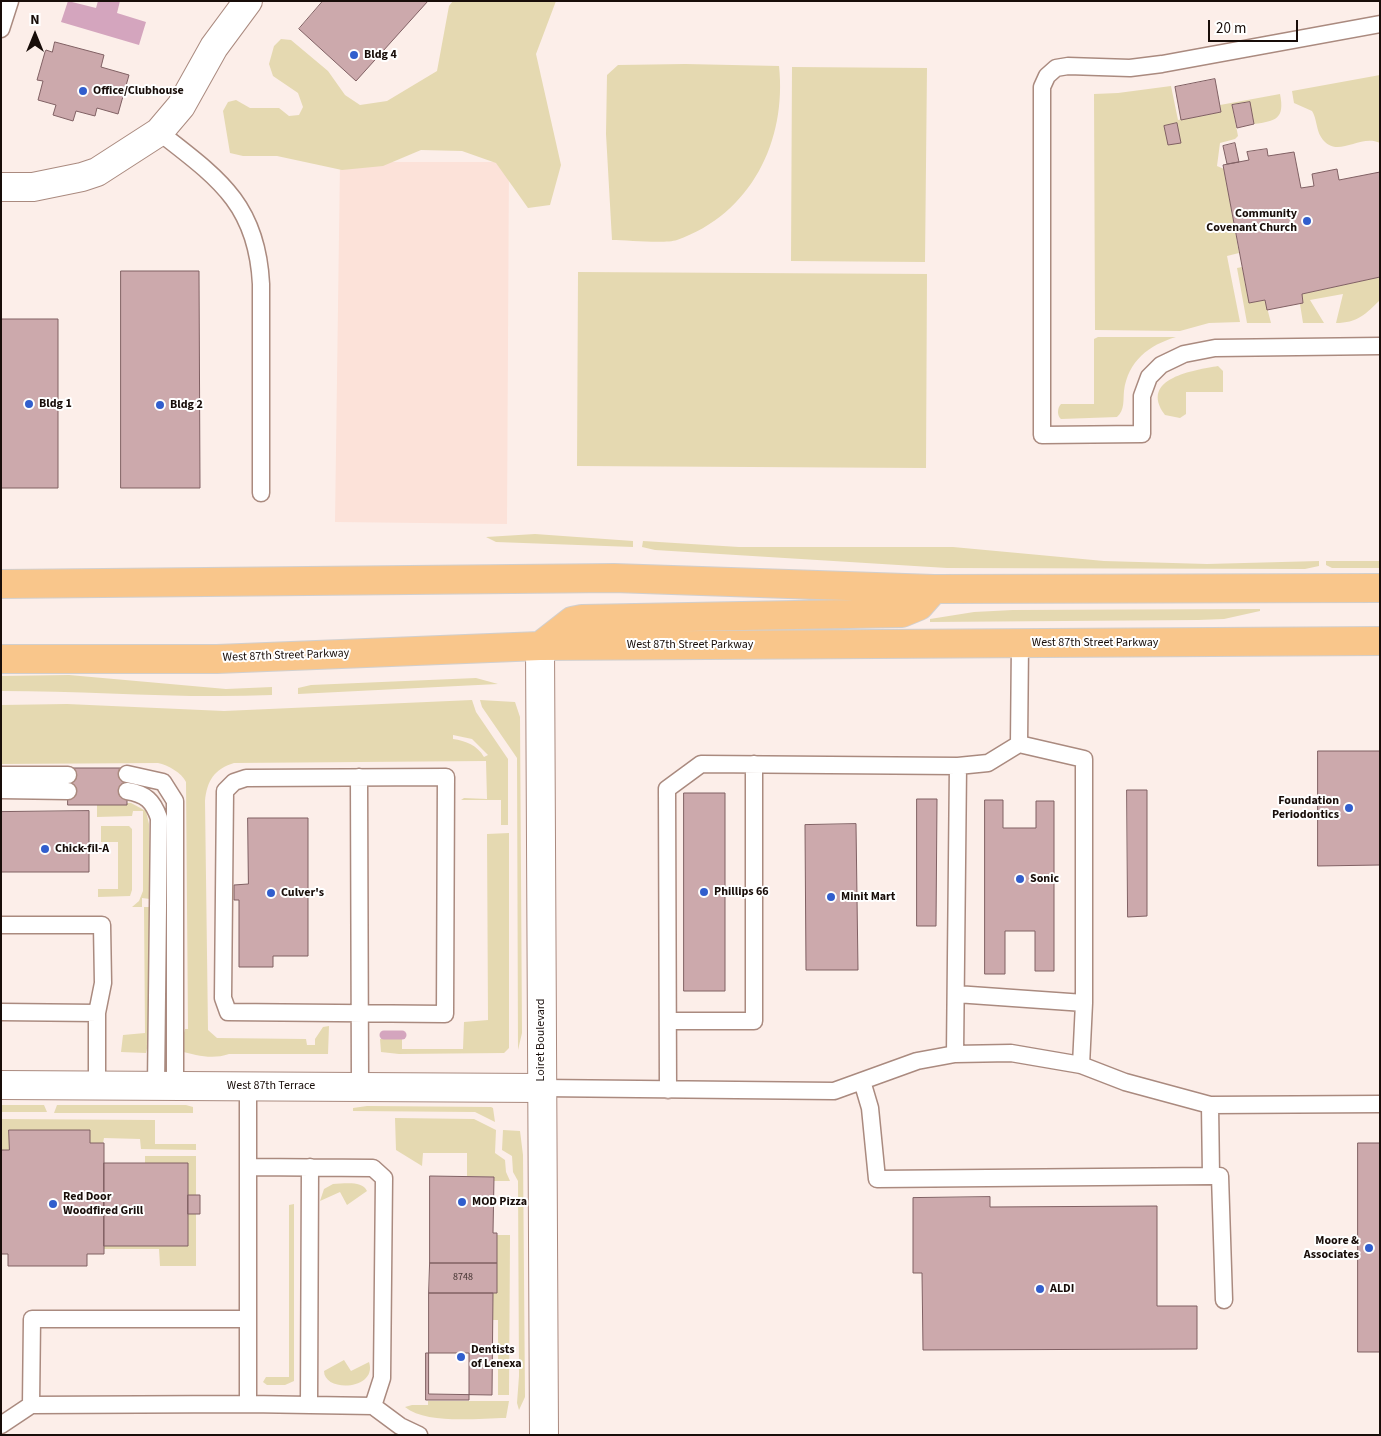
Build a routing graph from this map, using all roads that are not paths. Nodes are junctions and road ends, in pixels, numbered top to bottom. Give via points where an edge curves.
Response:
1 (10, 1) edge
2 (248, 1) edge
3 (1380, 24) edge
4 (1, 29) edge
5 (159, 132) junction
6 (1, 187) edge
7 (1380, 346) edge
8 (261, 493) dead end
9 (1, 584) edge
10 (1380, 588) edge
11 (934, 589) junction
12 (1380, 641) edge
13 (1020, 643) junction
14 (540, 646) junction
15 (1, 659) edge
16 (1019, 744) junction
17 (754, 764) junction
18 (958, 766) junction
19 (127, 774) dead end
20 (1, 775) edge
21 (359, 777) junction
22 (1, 790) edge
23 (127, 791) dead end
24 (1, 925) edge
25 (956, 994) junction
26 (1084, 1003) junction
27 (1, 1012) edge
28 (96, 1013) junction
29 (360, 1014) junction
30 (668, 1021) junction
31 (955, 1054) junction
32 (1081, 1065) junction
33 (862, 1081) junction
34 (1, 1085) edge
35 (97, 1085) junction
36 (166, 1086) junction
37 (248, 1086) junction
38 (360, 1086) junction
39 (541, 1088) junction
40 (668, 1090) junction
41 (1380, 1104) edge
42 (1210, 1105) junction
43 (248, 1167) junction
44 (310, 1167) junction
45 (1211, 1176) junction
46 (1224, 1300) dead end
47 (248, 1319) junction
48 (248, 1404) junction
49 (309, 1404) junction
50 (31, 1405) junction
51 (373, 1406) junction
52 (1, 1425) edge
53 (419, 1435) edge
54 (544, 1435) edge

1 - 4 lane
2 - 5 street via 214,47 181,106
3 - 7 lane via 1162,64 1130,68 1068,66 1056,68 1047,76 1042,87 1042,435 1142,434 1142,396 1149,377 1161,365 1184,354 1215,348
5 - 6 street via 90,175 32,187
5 - 8 lane via 234,199 247,217 255,238 261,284
9 - 11 main road via 614,578
10 - 11 main road
11 - 14 main road via 919,606 902,613 582,619 572,621
12 - 13 main road, West 87th Street Parkway
13 - 14 main road, West 87th Street Parkway
13 - 16 lane
14 - 15 main road, West 87th Street Parkway via 217,659
14 - 39 street, Loiret Boulevard
16 - 18 lane via 988,763
16 - 26 lane via 1084,759
17 - 18 lane
17 - 30 lane via 701,764 667,789
17 - 30 lane via 754,1021
18 - 25 lane
19 - 36 lane via 163,782 175,801
20 - 22 lane via 68,783
21 - 29 lane
21 - 29 lane via 446,777 446,1014
21 - 29 lane via 246,778 234,782 225,791 223,998 228,1012 235,1014
23 - 36 lane via 150,799 159,818
24 - 28 lane via 102,925 103,983
25 - 26 lane
25 - 31 lane
26 - 32 lane
27 - 28 lane
28 - 35 lane
29 - 38 lane
30 - 40 lane
31 - 32 lane via 1012,1053
31 - 33 lane via 917,1061
32 - 42 lane via 1125,1082
33 - 40 lane via 834,1091
33 - 45 lane via 870,1108 877,1179
34 - 35 street, West 87th Terrace
35 - 36 street, West 87th Terrace
36 - 37 street, West 87th Terrace
37 - 38 street, West 87th Terrace
37 - 43 lane
38 - 39 street, West 87th Terrace
39 - 40 lane
39 - 54 street, Loiret Boulevard
41 - 42 lane
42 - 45 lane
43 - 44 lane
43 - 47 lane
44 - 49 lane
44 - 51 lane via 373,1168 384,1178 382,1378
45 - 46 lane via 1220,1176
47 - 48 lane
47 - 50 lane via 32,1319
48 - 49 lane
48 - 50 lane
49 - 51 lane
50 - 52 lane
51 - 53 lane via 400,1426

